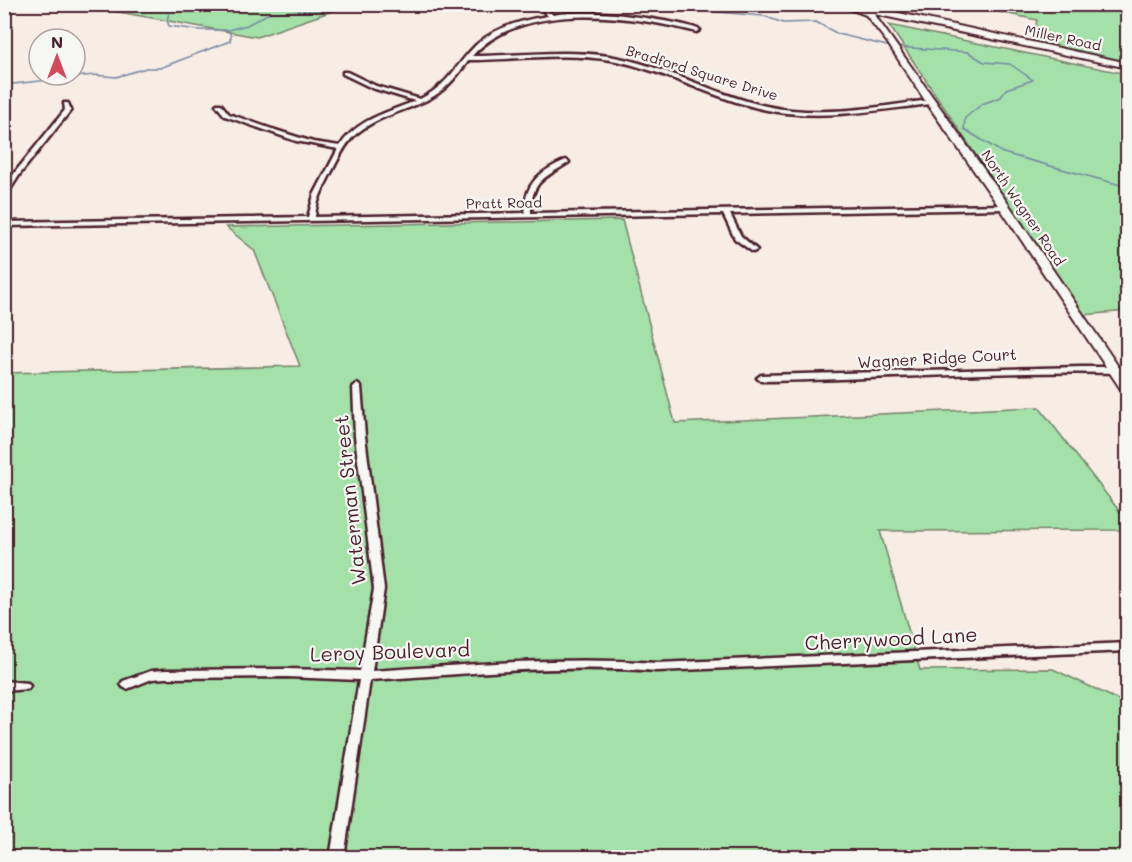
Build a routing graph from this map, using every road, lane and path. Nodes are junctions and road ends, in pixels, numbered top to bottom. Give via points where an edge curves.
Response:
1 (539, 4) edge
2 (840, 4) edge
3 (848, 4) edge
4 (866, 9) edge
5 (552, 17) junction
6 (697, 30) dead end
7 (468, 58) junction
8 (1128, 66) edge
9 (345, 73) dead end
10 (420, 101) junction
11 (930, 102) junction
12 (66, 104) dead end
13 (219, 105) dead end
14 (342, 148) junction
15 (566, 162) dead end
16 (4, 195) edge
17 (1005, 207) junction
18 (725, 211) junction
19 (528, 214) junction
20 (311, 219) junction
21 (4, 224) edge
22 (753, 250) dead end
23 (1113, 370) junction
24 (1128, 370) edge
25 (761, 378) dead end
26 (357, 387) dead end
27 (1128, 391) edge
28 (1128, 647) edge
29 (657, 667) joint
30 (366, 676) junction
31 (127, 684) dead end
32 (4, 686) edge
33 (24, 686) dead end
34 (337, 858) edge

1 - 5 street
2 - 4 main road, Miller Road
3 - 4 main road, Miller Road
4 - 8 main road, Miller Road
4 - 11 main road, North Wagner Road
5 - 6 street via 623,16
5 - 7 street via 506,28 482,42
7 - 10 street via 435,94
7 - 11 street, Bradford Square Drive via 607,58 633,63 750,104 791,112 850,111
9 - 10 street
10 - 14 street via 361,127
11 - 17 main road, North Wagner Road
12 - 16 street via 68,110
13 - 14 street via 228,115 293,138
14 - 20 street via 312,204
15 - 19 street via 530,189 526,198
17 - 18 street, Pratt Road
17 - 23 main road, North Wagner Road
18 - 19 street, Pratt Road
18 - 22 street via 738,237
19 - 20 street, Pratt Road
20 - 21 street, Pratt Road
23 - 24 street, Wagner Ridge Court
23 - 25 street, Wagner Ridge Court
23 - 27 main road, North Wagner Road
26 - 30 street, Waterman Street via 379,589
28 - 29 street, Cherrywood Lane
29 - 30 street, Leroy Boulevard via 544,665
30 - 31 street, Leroy Boulevard via 165,674
30 - 34 street, Waterman Street
32 - 33 street

